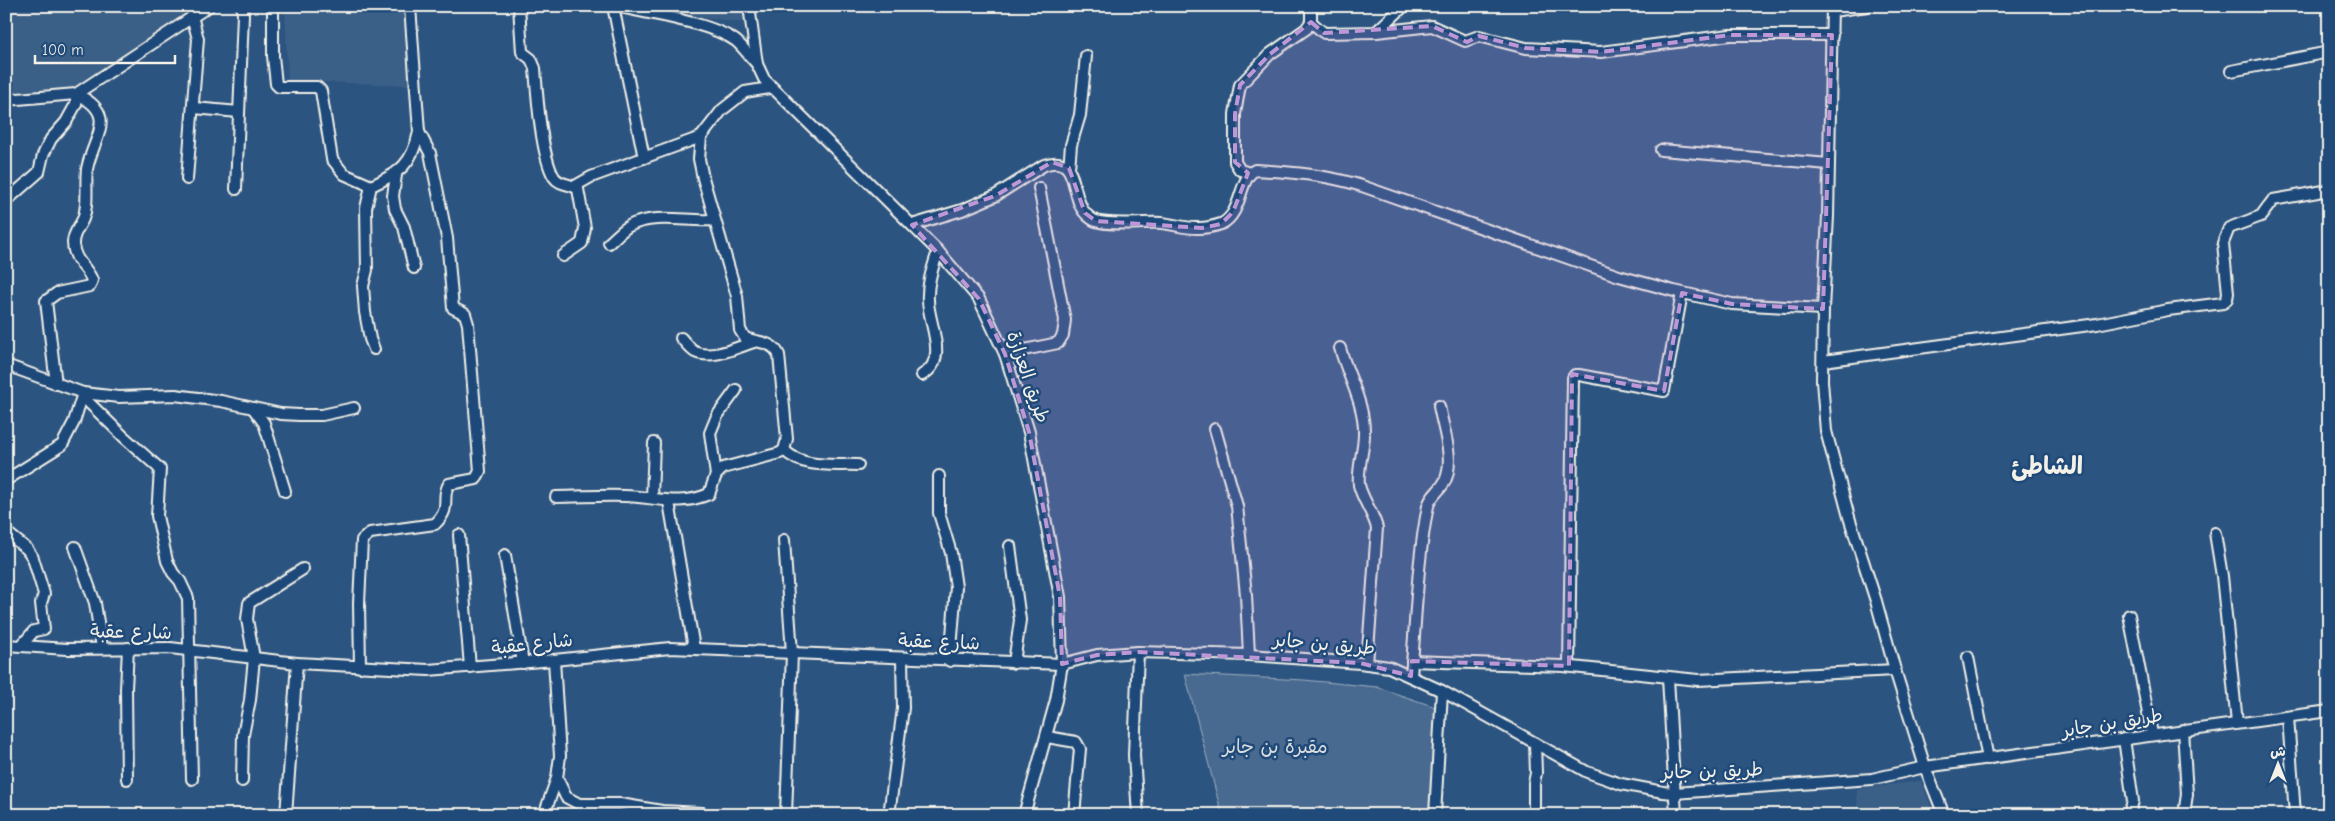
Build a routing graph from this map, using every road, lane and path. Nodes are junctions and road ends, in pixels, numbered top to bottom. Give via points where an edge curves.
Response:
1 (209, 6) edge
2 (242, 6) edge
3 (273, 6) edge
4 (410, 6) edge
5 (519, 6) edge
6 (614, 6) edge
7 (749, 6) edge
8 (1312, 6) edge
9 (1404, 6) edge
10 (1867, 6) edge
11 (1832, 9) edge
12 (192, 16) junction
13 (1311, 22) junction
14 (1376, 32) junction
15 (1832, 35) junction
16 (2329, 52) edge
17 (1086, 56) dead end
18 (757, 64) junction
19 (2231, 71) dead end
20 (770, 88) junction
21 (76, 94) junction
22 (6, 100) edge
23 (194, 108) junction
24 (239, 112) junction
25 (420, 132) junction
26 (701, 137) junction
27 (1661, 150) dead end
28 (644, 158) junction
29 (1829, 164) junction
30 (1069, 168) junction
31 (1250, 173) junction
32 (396, 175) junction
33 (187, 180) dead end
34 (371, 186) junction
35 (574, 186) junction
36 (1039, 188) dead end
37 (236, 189) dead end
38 (2329, 190) edge
39 (6, 201) edge
40 (714, 220) junction
41 (912, 225) junction
42 (608, 243) dead end
43 (938, 251) junction
44 (564, 256) dead end
45 (414, 268) dead end
46 (1682, 293) junction
47 (1823, 309) junction
48 (681, 338) dead end
49 (754, 342) junction
50 (1340, 348) dead end
51 (374, 349) dead end
52 (1005, 354) junction
53 (1822, 360) junction
54 (6, 365) edge
55 (922, 375) dead end
56 (56, 384) junction
57 (736, 390) dead end
58 (83, 394) junction
59 (1439, 406) dead end
60 (254, 408) junction
61 (354, 408) dead end
62 (1215, 429) dead end
63 (654, 443) dead end
64 (784, 450) junction
65 (858, 465) dead end
66 (716, 475) junction
67 (939, 476) dead end
68 (6, 480) edge
69 (286, 491) dead end
70 (556, 497) dead end
71 (652, 498) junction
72 (669, 502) junction
73 (6, 532) edge
74 (2215, 533) dead end
75 (460, 534) dead end
76 (784, 540) dead end
77 (1010, 546) dead end
78 (75, 547) dead end
79 (505, 555) dead end
80 (303, 569) dead end
81 (2129, 615) dead end
82 (6, 645) edge
83 (21, 646) junction
84 (102, 648) junction
85 (128, 648) junction
86 (694, 648) junction
87 (191, 652) junction
88 (1138, 652) junction
89 (792, 653) junction
90 (1249, 655) junction
91 (1968, 657) dead end
92 (254, 658) junction
93 (902, 658) junction
94 (554, 660) junction
95 (950, 661) junction
96 (1412, 662) junction
97 (296, 663) junction
98 (522, 663) junction
99 (1014, 663) junction
100 (1062, 664) junction
101 (1367, 664) junction
102 (1569, 666) junction
103 (360, 667) junction
104 (470, 667) junction
105 (1895, 670) junction
106 (1411, 676) junction
107 (1668, 678) junction
108 (1442, 691) junction
109 (2329, 711) edge
110 (2288, 716) junction
111 (2237, 723) junction
112 (2183, 730) junction
113 (2152, 734) junction
114 (1047, 737) junction
115 (2124, 739) junction
116 (1535, 743) junction
117 (1988, 759) junction
118 (1925, 767) junction
119 (557, 778) junction
120 (127, 779) dead end
121 (192, 779) dead end
122 (242, 781) dead end
123 (1674, 793) junction
124 (703, 813) dead end
125 (286, 815) edge
126 (544, 815) edge
127 (786, 815) edge
128 (889, 815) edge
129 (1024, 815) edge
130 (1074, 815) edge
131 (1138, 815) edge
132 (1435, 815) edge
133 (1534, 815) edge
134 (1676, 815) edge
135 (1944, 815) edge
136 (2129, 815) edge
137 (2184, 815) edge
138 (2295, 815) edge

1 - 12 street
2 - 24 street
3 - 34 street via 276,84 317,87 321,91 332,159 344,174
4 - 25 street
5 - 35 street via 522,52 531,59 535,68 544,148 554,177 561,184
6 - 18 street via 726,35
6 - 28 street
7 - 18 street, طريق العزازة
8 - 13 street
9 - 14 street
10 - 11 street
11 - 15 street
12 - 21 street
12 - 23 street via 198,39
13 - 14 street via 1324,33
13 - 31 street via 1270,54 1240,85 1235,114 1235,162 1240,170
14 - 15 street via 1432,26 1465,41 1479,36 1526,48 1601,52 1730,35
15 - 29 street
16 - 19 street
17 - 30 street via 1080,115 1071,145
18 - 20 street, طريق العزازة
20 - 26 street via 745,92 722,110
20 - 41 street, طريق العزازة
21 - 22 street
21 - 39 street via 76,104 43,155 40,172
21 - 56 street via 88,100 101,116 98,141 87,169 85,211 73,242 74,255 92,280 90,286 57,293 46,301
23 - 24 street
23 - 33 street
24 - 37 street
25 - 32 street via 408,160
25 - 103 street via 430,153 447,238 453,308 465,314 468,324 480,471 476,479 449,484 443,517 435,524 370,533 362,540
26 - 28 street
26 - 40 street via 700,159
27 - 29 street
28 - 35 street via 591,176
29 - 47 street
30 - 31 street via 1085,213 1096,221 1163,223 1190,228 1221,224 1227,220 1240,200
30 - 41 street via 1061,162 1044,165 996,196
31 - 46 street via 1255,170 1336,178 1457,217 1619,276
32 - 34 street
32 - 45 street via 394,208 404,227
34 - 51 street via 366,208 367,270 363,286 365,312
35 - 44 street via 578,189 585,228 582,243
36 - 52 street via 1065,320 1063,335 1058,343
38 - 53 street via 2273,200 2261,216 2229,228 2223,242 2228,293 2223,303 2097,324
40 - 42 street via 649,220 629,226
40 - 49 street via 738,296 740,330 744,338
41 - 43 street, طريق العزازة
43 - 52 street, طريق العزازة via 979,299
43 - 55 street via 929,281 928,302 935,360
46 - 47 street via 1732,304
46 - 102 street via 1664,391 1579,375 1572,378
47 - 53 street
48 - 49 street via 696,352 708,354
49 - 64 street via 776,348 779,356 787,439
50 - 101 street via 1358,400 1364,433 1360,490 1373,514 1376,528
52 - 100 street, طريق العزازة via 1028,432 1060,597
53 - 105 street via 1826,431
54 - 56 street
56 - 58 street
57 - 66 street via 717,416 710,433
58 - 60 street via 175,396
58 - 68 street via 74,422 62,444
58 - 87 street via 160,469 157,516 167,561 188,598
59 - 96 street via 1449,458 1448,470 1445,483 1434,492 1429,503
60 - 61 street via 299,415 322,415
60 - 69 street via 264,422
62 - 90 street via 1237,506
63 - 71 street
64 - 65 street via 794,460
64 - 66 street via 723,468
66 - 72 street via 709,494
67 - 95 street via 939,513 952,553 956,587
70 - 71 street
71 - 72 street
72 - 86 street
73 - 83 street via 33,558 44,594 41,603 44,629 34,630
74 - 111 street
75 - 104 street
76 - 89 street
77 - 99 street via 1020,620
78 - 84 street via 95,603
79 - 98 street
80 - 92 street via 249,604 247,619
81 - 113 street
82 - 83 street, شارع عقبة
83 - 84 street, شارع عقبة
84 - 85 street, شارع عقبة
85 - 87 street, شارع عقبة via 170,648
85 - 120 street
86 - 89 street, شارع عقبة
86 - 94 street, شارع عقبة
87 - 92 street, شارع عقبة
87 - 121 street
88 - 90 street, طريق بن جابر
88 - 100 street, طريق بن جابر via 1097,655
88 - 131 street via 1134,755
89 - 93 street, شارع عقبة
89 - 127 street
90 - 101 street, طريق بن جابر
91 - 117 street
92 - 97 street, شارع عقبة
92 - 122 street via 243,735
93 - 95 street, شارع عقبة
93 - 128 street via 903,708
94 - 98 street, شارع عقبة
94 - 119 street via 560,756
95 - 99 street, شارع عقبة
96 - 102 street
96 - 106 street
97 - 103 street, شارع عقبة
97 - 125 street
98 - 104 street, شارع عقبة
99 - 100 street, شارع عقبة
100 - 114 street, طريق العزازة
101 - 106 street, طريق بن جابر via 1389,667
102 - 107 street
103 - 104 street, شارع عقبة via 428,670
105 - 107 street via 1729,679
105 - 118 street
106 - 108 street, طريق بن جابر
107 - 123 street
108 - 116 street, طريق بن جابر
108 - 132 street
109 - 110 street, طريق بن جابر
110 - 111 street, طريق بن جابر
110 - 138 street
111 - 112 street, طريق بن جابر
112 - 113 street, طريق بن جابر
112 - 137 street via 2187,794
113 - 115 street, طريق بن جابر
114 - 129 street, طريق العزازة
114 - 130 street via 1076,742 1080,749
115 - 117 street, طريق بن جابر
115 - 136 street via 2133,801
116 - 123 street, طريق بن جابر via 1602,778
116 - 133 street
117 - 118 street, طريق بن جابر
118 - 123 street, طريق بن جابر via 1872,779
118 - 135 street
119 - 124 street via 566,797 579,804 620,804
119 - 126 street
123 - 134 street

